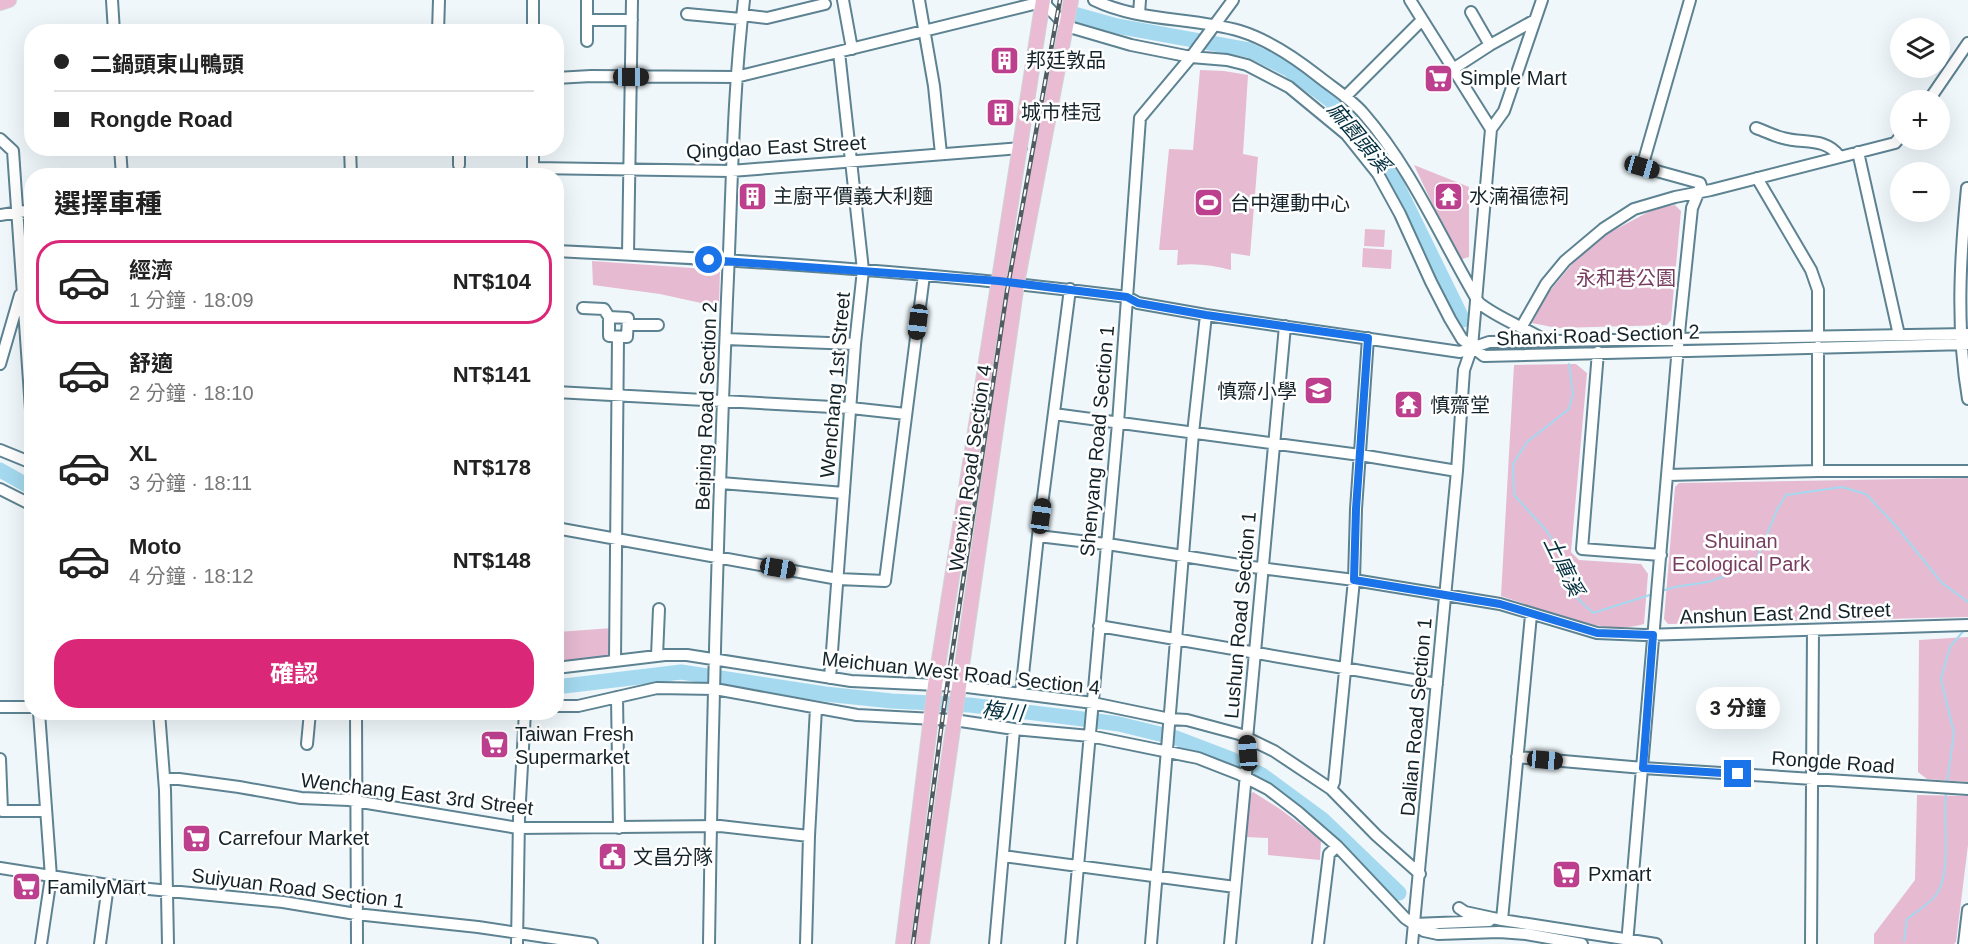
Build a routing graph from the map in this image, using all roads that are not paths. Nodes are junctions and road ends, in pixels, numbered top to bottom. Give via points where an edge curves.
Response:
1 (9, 0) edge
2 (112, 0) edge
3 (439, 0) edge
4 (533, 0) edge
5 (587, 0) edge
6 (632, 0) edge
7 (744, 0) edge
8 (843, 0) edge
9 (919, 0) edge
10 (1071, 0) edge
11 (1094, 0) edge
12 (1140, 0) edge
13 (1233, 0) edge
14 (1410, 0) edge
15 (1542, 0) edge
16 (1690, 0) edge
17 (1044, 1) edge
18 (0, 3) edge
19 (825, 4) dead end
20 (1471, 12) dead end
21 (687, 14) dead end
22 (1139, 14) junction
23 (742, 17) junction
24 (587, 20) junction
25 (632, 20) junction
26 (1535, 20) junction
27 (1421, 21) junction
28 (114, 24) edge
29 (438, 24) edge
30 (533, 24) edge
31 (1065, 26) junction
32 (1212, 28) junction
33 (926, 31) junction
34 (587, 41) dead end
35 (1968, 43) edge
36 (1490, 45) junction
37 (852, 49) junction
38 (839, 52) junction
39 (1195, 53) junction
40 (1453, 69) junction
41 (631, 77) junction
42 (736, 77) junction
43 (564, 78) edge
44 (1936, 90) edge
45 (1345, 97) junction
46 (1756, 128) dead end
47 (1491, 129) junction
48 (0, 139) edge
49 (1890, 144) edge
50 (1021, 148) junction
51 (1858, 152) junction
52 (941, 154) junction
53 (459, 156) edge
54 (1839, 156) junction
55 (850, 162) junction
56 (459, 165) dead end
57 (630, 169) junction
58 (564, 171) edge
59 (731, 171) junction
60 (1757, 178) junction
61 (1967, 188) edge
62 (1699, 192) junction
63 (24, 211) edge
64 (17, 212) junction
65 (0, 215) edge
66 (1965, 236) edge
67 (564, 250) edge
68 (628, 254) junction
69 (729, 261) junction
70 (863, 270) junction
71 (924, 275) junction
72 (999, 281) junction
73 (1017, 283) junction
74 (22, 288) junction
75 (1070, 290) junction
76 (1127, 297) junction
77 (1476, 300) junction
78 (583, 308) dead end
79 (24, 315) edge
80 (1206, 315) junction
81 (609, 317) junction
82 (628, 325) junction
83 (658, 325) dead end
84 (1285, 326) junction
85 (1522, 326) junction
86 (1899, 335) junction
87 (618, 337) junction
88 (1368, 338) junction
89 (726, 339) junction
90 (1678, 339) junction
91 (1964, 339) edge
92 (1546, 341) junction
93 (1818, 342) junction
94 (855, 344) junction
95 (1472, 347) junction
96 (1678, 351) junction
97 (1598, 352) junction
98 (0, 364) edge
99 (564, 393) edge
100 (618, 396) junction
101 (1968, 399) edge
102 (723, 401) junction
103 (851, 408) junction
104 (906, 414) junction
105 (1054, 414) junction
106 (1118, 423) junction
107 (1193, 433) junction
108 (1273, 444) junction
109 (0, 450) edge
110 (1360, 455) junction
111 (24, 460) edge
112 (1457, 471) junction
113 (1818, 471) junction
114 (1968, 471) edge
115 (1668, 475) junction
116 (720, 483) junction
117 (0, 489) edge
118 (844, 493) junction
119 (24, 501) edge
120 (564, 529) edge
121 (1038, 536) junction
122 (617, 539) junction
123 (1107, 544) junction
124 (1661, 555) junction
125 (1183, 556) junction
126 (718, 557) junction
127 (1262, 568) junction
128 (838, 579) junction
129 (1354, 580) junction
130 (1446, 596) junction
131 (659, 609) dead end
132 (1531, 615) junction
133 (1964, 625) edge
134 (1099, 626) junction
135 (1813, 630) junction
136 (1653, 635) junction
137 (1176, 640) junction
138 (1255, 652) junction
139 (657, 656) junction
140 (615, 661) junction
141 (715, 664) junction
142 (564, 667) edge
143 (1345, 669) junction
144 (830, 678) junction
145 (1437, 684) junction
146 (715, 685) junction
147 (935, 685) junction
148 (959, 687) junction
149 (1021, 693) junction
150 (617, 698) junction
151 (1093, 703) junction
152 (564, 706) edge
153 (0, 707) edge
154 (24, 707) edge
155 (816, 708) junction
156 (930, 718) junction
157 (1170, 719) junction
158 (40, 720) edge
159 (160, 720) edge
160 (309, 720) edge
161 (356, 720) edge
162 (525, 720) edge
163 (954, 720) junction
164 (1014, 729) junction
165 (1090, 736) junction
166 (1247, 739) junction
167 (307, 744) dead end
168 (1168, 752) junction
169 (1517, 757) junction
170 (0, 759) edge
171 (1643, 768) junction
172 (1246, 774) junction
173 (1812, 778) junction
174 (165, 779) junction
175 (1331, 789) junction
176 (1964, 789) edge
177 (356, 802) junction
178 (46, 811) junction
179 (711, 826) junction
180 (518, 828) junction
181 (618, 828) junction
182 (809, 836) junction
183 (1337, 846) junction
184 (1004, 856) junction
185 (1078, 866) junction
186 (0, 868) edge
187 (1420, 874) junction
188 (51, 877) junction
189 (1157, 877) junction
190 (108, 885) junction
191 (1235, 887) junction
192 (167, 891) junction
193 (1459, 908) dead end
194 (1968, 910) edge
195 (356, 914) junction
196 (1502, 920) junction
197 (1414, 924) junction
198 (1499, 932) junction
199 (517, 938) edge
200 (1627, 942) edge
201 (41, 944) edge
202 (100, 944) edge
203 (168, 944) edge
204 (357, 944) edge
205 (592, 944) edge
206 (709, 944) edge
207 (806, 944) edge
208 (903, 944) edge
209 (922, 944) edge
210 (995, 944) edge
211 (1071, 944) edge
212 (1151, 944) edge
213 (1230, 944) edge
214 (1318, 944) edge
215 (1412, 944) edge
216 (1499, 944) edge
217 (1582, 944) edge
218 (1656, 944) edge
219 (1811, 944) edge
220 (1964, 944) edge

1 - 18 main road
2 - 28 street
3 - 29 street
4 - 30 street
5 - 24 street
6 - 25 street
7 - 23 street, Beiping Road Section 2
8 - 37 street
9 - 33 street
10 - 31 main road, Wenxin Road Section 4
11 - 22 street via 1109,8
12 - 22 street
13 - 32 street, Shenyang Road Section 1
14 - 27 street
15 - 26 street
16 - 62 street via 1642,167 1700,183
17 - 31 street
17 - 33 street
17 - 50 main road, Wenxin Road Section 4
19 - 23 street via 767,18
20 - 36 street
21 - 23 street
22 - 32 street
23 - 42 street, Beiping Road Section 2
24 - 25 street
24 - 34 street
25 - 41 street
26 - 36 street
26 - 47 street via 1504,111
27 - 40 street
27 - 45 street
31 - 39 street via 1131,45
31 - 73 main road, Wenxin Road Section 4
32 - 39 street, Shenyang Road Section 1
32 - 45 street via 1266,40
33 - 37 street
33 - 52 street
35 - 44 street
36 - 40 street
37 - 38 street
38 - 42 street
38 - 55 street, Wenchang 1st Street
39 - 76 street, Shenyang Road Section 1 via 1140,118
39 - 95 street via 1256,68 1289,87 1346,134 1377,174 1450,319
40 - 47 street
41 - 42 street
41 - 43 street
41 - 57 street
42 - 59 street, Beiping Road Section 2
45 - 77 street via 1362,111 1393,150
46 - 54 street via 1784,139 1818,142
47 - 77 street, Dalian Road Section 1
48 - 64 street via 13,151
49 - 51 street
50 - 52 street, Qingdao East Street
50 - 72 main road, Wenxin Road Section 4
51 - 54 street
51 - 86 street
52 - 55 street, Qingdao East Street
53 - 56 street
54 - 60 street
55 - 59 street, Qingdao East Street
55 - 70 street, Wenchang 1st Street
57 - 58 street, Qingdao East Street
57 - 59 street, Qingdao East Street
57 - 68 street
59 - 69 street, Beiping Road Section 2
60 - 62 street
60 - 93 street via 1811,270 1818,290
61 - 66 street
62 - 85 street via 1634,209 1603,229 1565,261 1546,284
62 - 90 street via 1692,208
63 - 64 street
64 - 65 street
64 - 74 street
66 - 91 street via 1960,274
67 - 68 street, Shanxi Road Section 2
68 - 69 street, Shanxi Road Section 2
69 - 70 street, Shanxi Road Section 2
69 - 89 street, Beiping Road Section 2
70 - 71 street, Shanxi Road Section 2
70 - 94 street, Wenchang 1st Street
71 - 72 street, Shanxi Road Section 2
71 - 104 street
72 - 73 street, Shanxi Road Section 2
72 - 147 main road, Wenxin Road Section 4
73 - 75 street, Shanxi Road Section 2
73 - 148 main road, Wenxin Road Section 4
74 - 79 street
74 - 98 street
75 - 76 street, Shanxi Road Section 2
75 - 105 street
76 - 80 street, Shanxi Road Section 2 via 1138,303
76 - 106 street, Shenyang Road Section 1
77 - 85 street via 1494,314
77 - 95 street, Dalian Road Section 1
78 - 81 street via 604,309
80 - 84 street, Shanxi Road Section 2
80 - 107 street
81 - 82 street via 628,318
81 - 87 street via 609,336
82 - 83 street
82 - 87 street via 627,337
84 - 88 street, Shanxi Road Section 2
84 - 108 street, Lushun Road Section 1
85 - 92 street
86 - 91 street, Shanxi Road Section 2
86 - 93 street, Shanxi Road Section 2
87 - 100 street
88 - 95 street, Shanxi Road Section 2 via 1460,352
88 - 110 street
89 - 94 street
89 - 102 street, Beiping Road Section 2
90 - 92 street, Shanxi Road Section 2
90 - 93 street, Shanxi Road Section 2
90 - 96 street
91 - 93 street, Shanxi Road Section 2
91 - 101 street
92 - 95 street, Shanxi Road Section 2 via 1484,342
93 - 96 street, Shanxi Road Section 2
93 - 113 street
94 - 103 street, Wenchang 1st Street
95 - 97 street, Shanxi Road Section 2 via 1484,356
95 - 112 street, Dalian Road Section 1 via 1464,370
96 - 97 street, Shanxi Road Section 2
96 - 115 street
97 - 124 street via 1582,549
99 - 100 street
100 - 102 street
100 - 122 street
102 - 103 street
102 - 116 street, Beiping Road Section 2
103 - 104 street
103 - 118 street, Wenchang 1st Street
104 - 128 street via 885,581
105 - 106 street
105 - 121 street
106 - 107 street
106 - 123 street, Shenyang Road Section 1
107 - 108 street
107 - 125 street
108 - 110 street
108 - 127 street, Lushun Road Section 1
109 - 111 street
110 - 112 street
110 - 129 street
112 - 130 street, Dalian Road Section 1
113 - 114 street
113 - 115 street
115 - 124 street
116 - 118 street
116 - 126 street, Beiping Road Section 2
117 - 119 street
118 - 128 street, Wenchang 1st Street
120 - 122 street
121 - 123 street, Anshun East 2nd Street
121 - 149 street
122 - 126 street
122 - 140 street
123 - 125 street, Anshun East 2nd Street
123 - 134 street, Shenyang Road Section 1
124 - 136 street
125 - 127 street, Anshun East 2nd Street
125 - 137 street
126 - 128 street
126 - 141 street, Beiping Road Section 2
127 - 129 street, Anshun East 2nd Street
127 - 138 street, Lushun Road Section 1
128 - 144 street, Wenchang 1st Street
129 - 130 street, Anshun East 2nd Street
129 - 143 street
130 - 132 street, Anshun East 2nd Street via 1500,604
130 - 145 street, Dalian Road Section 1
131 - 139 street
132 - 136 street, Anshun East 2nd Street via 1597,633
132 - 169 street
133 - 135 street, Anshun East 2nd Street
134 - 137 street
134 - 151 street, Shenyang Road Section 1
135 - 136 street, Anshun East 2nd Street
135 - 173 street
136 - 171 street
137 - 138 street
137 - 157 street
138 - 143 street
138 - 166 street, Lushun Road Section 1
139 - 140 street, Meichuan West Road Section 4
139 - 141 street, Meichuan West Road Section 4 via 687,655
140 - 142 street, Meichuan West Road Section 4
141 - 144 street, Meichuan West Road Section 4
141 - 146 street, Beiping Road Section 2
143 - 145 street
143 - 175 street
144 - 147 street, Meichuan West Road Section 4
145 - 187 street, Dalian Road Section 1
146 - 150 street via 657,688
146 - 155 street
146 - 179 street, Beiping Road Section 2
147 - 148 street, Meichuan West Road Section 4
147 - 156 main road, Wenxin Road Section 4
148 - 149 street, Meichuan West Road Section 4
148 - 163 main road, Wenxin Road Section 4
149 - 151 street, Meichuan West Road Section 4
150 - 152 street
150 - 181 street
151 - 157 street, Meichuan West Road Section 4
151 - 165 street, Shenyang Road Section 1
153 - 154 street
155 - 156 street via 857,716
155 - 182 street
156 - 163 street
156 - 208 main road, Wenxin Road Section 4
157 - 166 street, Meichuan West Road Section 4 via 1187,720
157 - 168 street
158 - 178 street
159 - 174 street
160 - 167 street
161 - 177 street
162 - 180 street
163 - 164 street
163 - 209 main road, Wenxin Road Section 4
164 - 165 street
164 - 184 street
165 - 168 street
165 - 185 street, Shenyang Road Section 1
166 - 172 street, Lushun Road Section 1
166 - 175 street, Meichuan West Road Section 4 via 1274,751
168 - 172 street
168 - 189 street
169 - 171 street, Rongde Road
169 - 196 street
170 - 178 street via 2,811
171 - 173 street, Rongde Road
171 - 200 street
172 - 183 street
172 - 191 street, Lushun Road Section 1
173 - 176 street, Rongde Road
173 - 219 street
174 - 177 street, Wenchang East 3rd Street
174 - 192 street
175 - 187 street, Meichuan West Road Section 4
177 - 180 street, Wenchang East 3rd Street
177 - 195 street
178 - 188 street
179 - 181 street, Wenchang East 3rd Street
179 - 182 street, Wenchang East 3rd Street
179 - 206 street, Beiping Road Section 2
180 - 181 street, Wenchang East 3rd Street
180 - 199 street
182 - 207 street
183 - 197 street
183 - 214 street via 1329,854
184 - 185 street
184 - 210 street
185 - 189 street
185 - 211 street, Shenyang Road Section 1
186 - 188 street, Suiyuan Road Section 1
187 - 197 street, Dalian Road Section 1
188 - 190 street, Suiyuan Road Section 1
188 - 201 street
189 - 191 street
189 - 212 street
190 - 192 street, Suiyuan Road Section 1
190 - 202 street
191 - 213 street, Lushun Road Section 1
192 - 195 street, Suiyuan Road Section 1 via 283,902
192 - 203 street
193 - 196 street
194 - 220 street
195 - 199 street, Suiyuan Road Section 1
195 - 204 street
196 - 197 street
196 - 200 street
197 - 198 street via 1438,934
197 - 215 street, Dalian Road Section 1
198 - 216 street
198 - 217 street
199 - 205 street, Suiyuan Road Section 1
200 - 218 street

